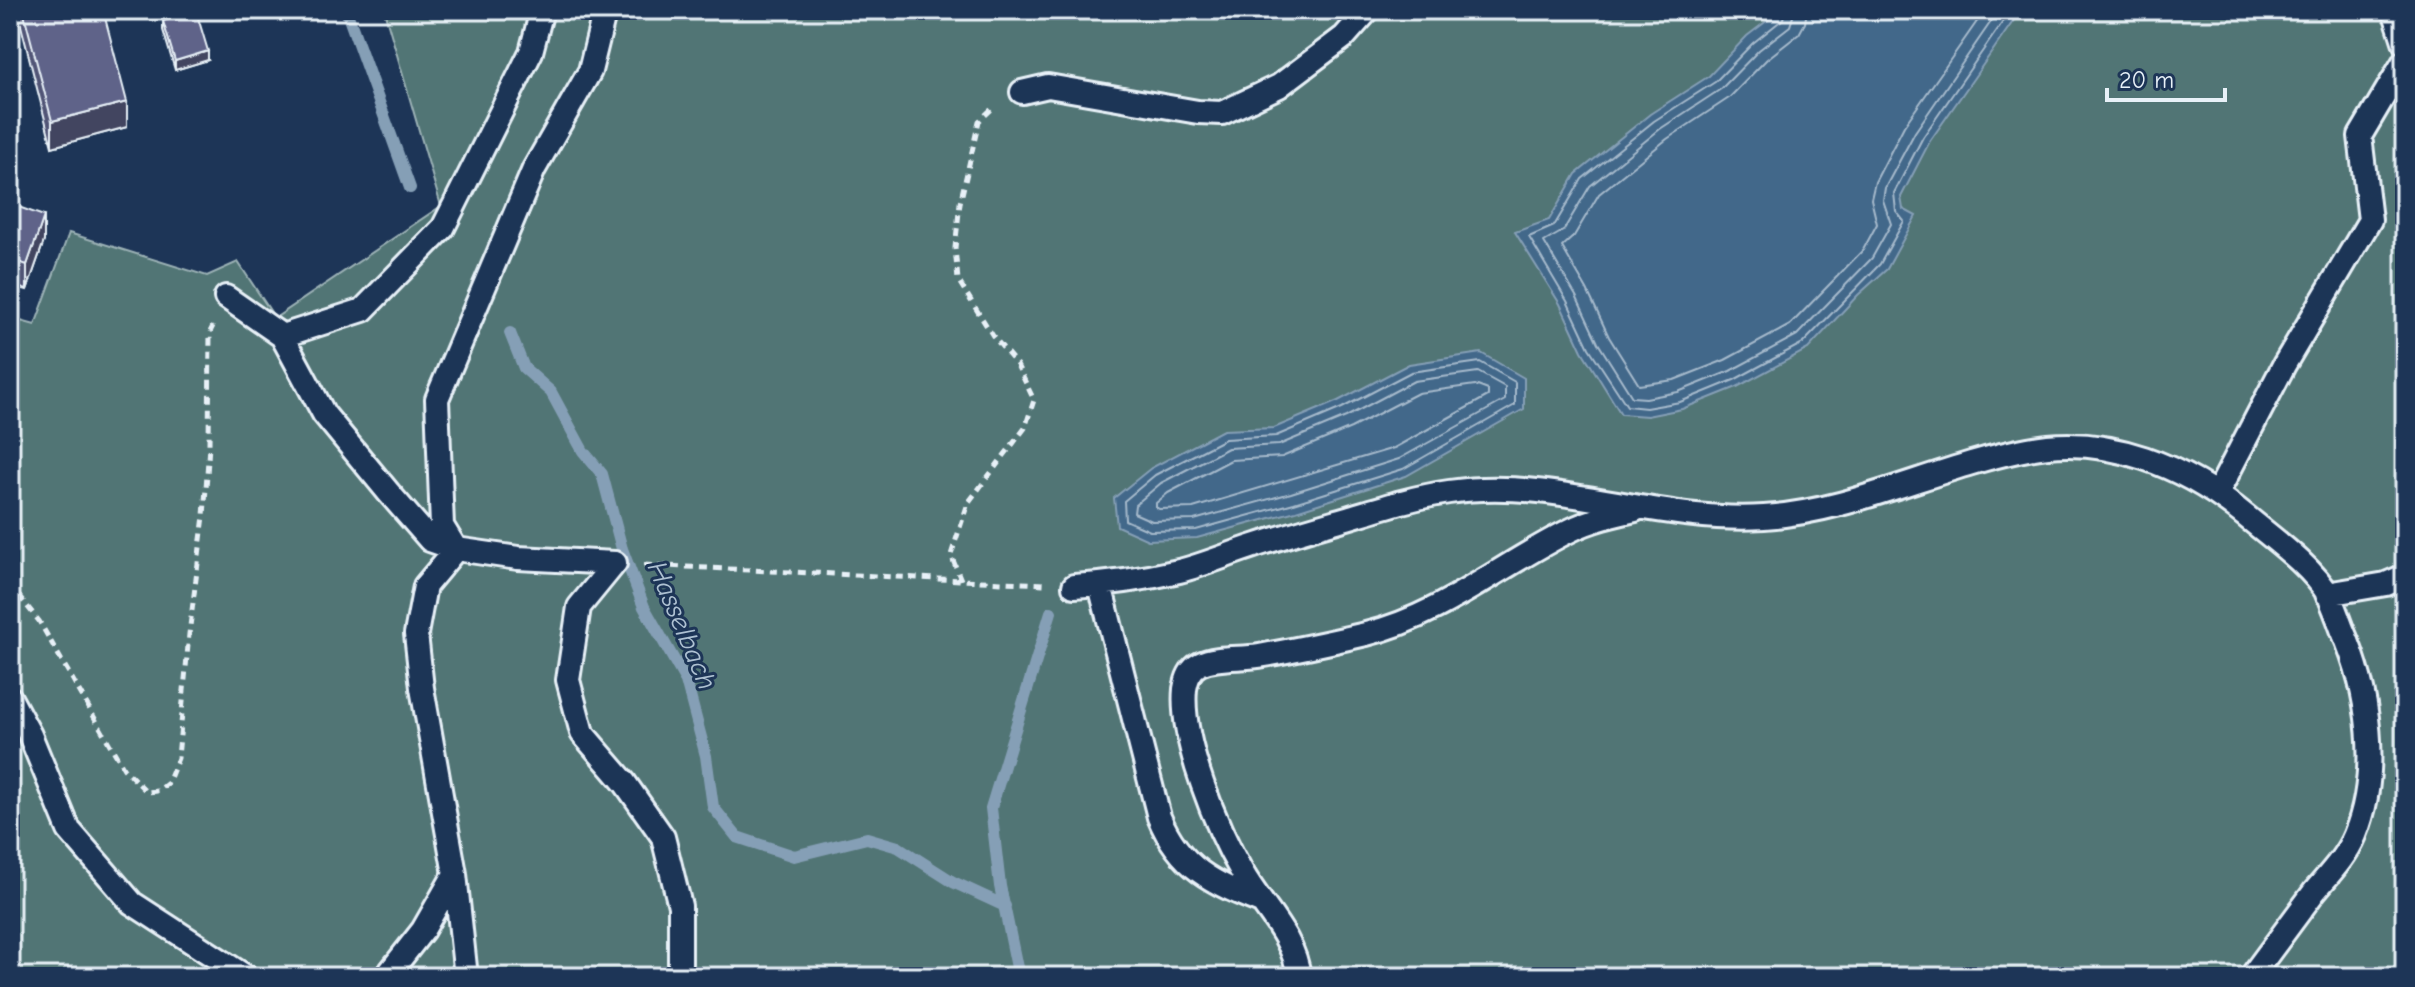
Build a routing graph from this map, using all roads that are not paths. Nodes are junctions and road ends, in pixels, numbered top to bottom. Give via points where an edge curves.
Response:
1 (542, 10) edge
2 (605, 10) edge
3 (1368, 10) edge
4 (2394, 10) edge
5 (2405, 44) edge
6 (2405, 60) edge
7 (1022, 92) road end
8 (226, 297) road end
9 (282, 336) junction
10 (2218, 492) junction
11 (1644, 508) junction
12 (456, 549) junction
13 (2405, 576) edge
14 (1100, 585) junction
15 (1074, 586) road end
16 (2327, 594) junction
17 (10, 698) edge
18 (455, 874) junction
19 (1261, 902) junction
20 (246, 977) edge
21 (386, 977) edge
22 (466, 977) edge
23 (680, 977) edge
24 (1299, 977) edge
25 (2251, 977) edge

1 - 9 lane via 531,52 443,228 363,310
2 - 12 lane via 590,71 534,169 437,399 442,526
3 - 7 lane via 1318,59 1279,86 1222,113 1048,86
4 - 5 lane
6 - 10 lane via 2360,136 2370,220 2284,365
8 - 9 lane
9 - 12 lane via 324,414 430,540
10 - 11 lane via 2125,451 2082,445 2031,448 1816,510 1763,517
10 - 16 lane
11 - 14 lane via 1553,491 1492,487 1446,492 1182,570
11 - 19 lane via 1575,528 1467,591 1371,633 1195,666 1188,675 1185,703 1194,758 1222,832
12 - 18 lane via 425,586 416,634
12 - 23 lane via 615,563 579,607 568,680 582,733 663,837 680,906
13 - 16 lane
14 - 15 lane
14 - 19 lane via 1166,835 1198,872
16 - 25 lane via 2364,694 2366,801 2340,861
17 - 20 lane via 69,830 132,903
18 - 21 lane via 423,930
18 - 22 lane
19 - 24 lane via 1292,946

